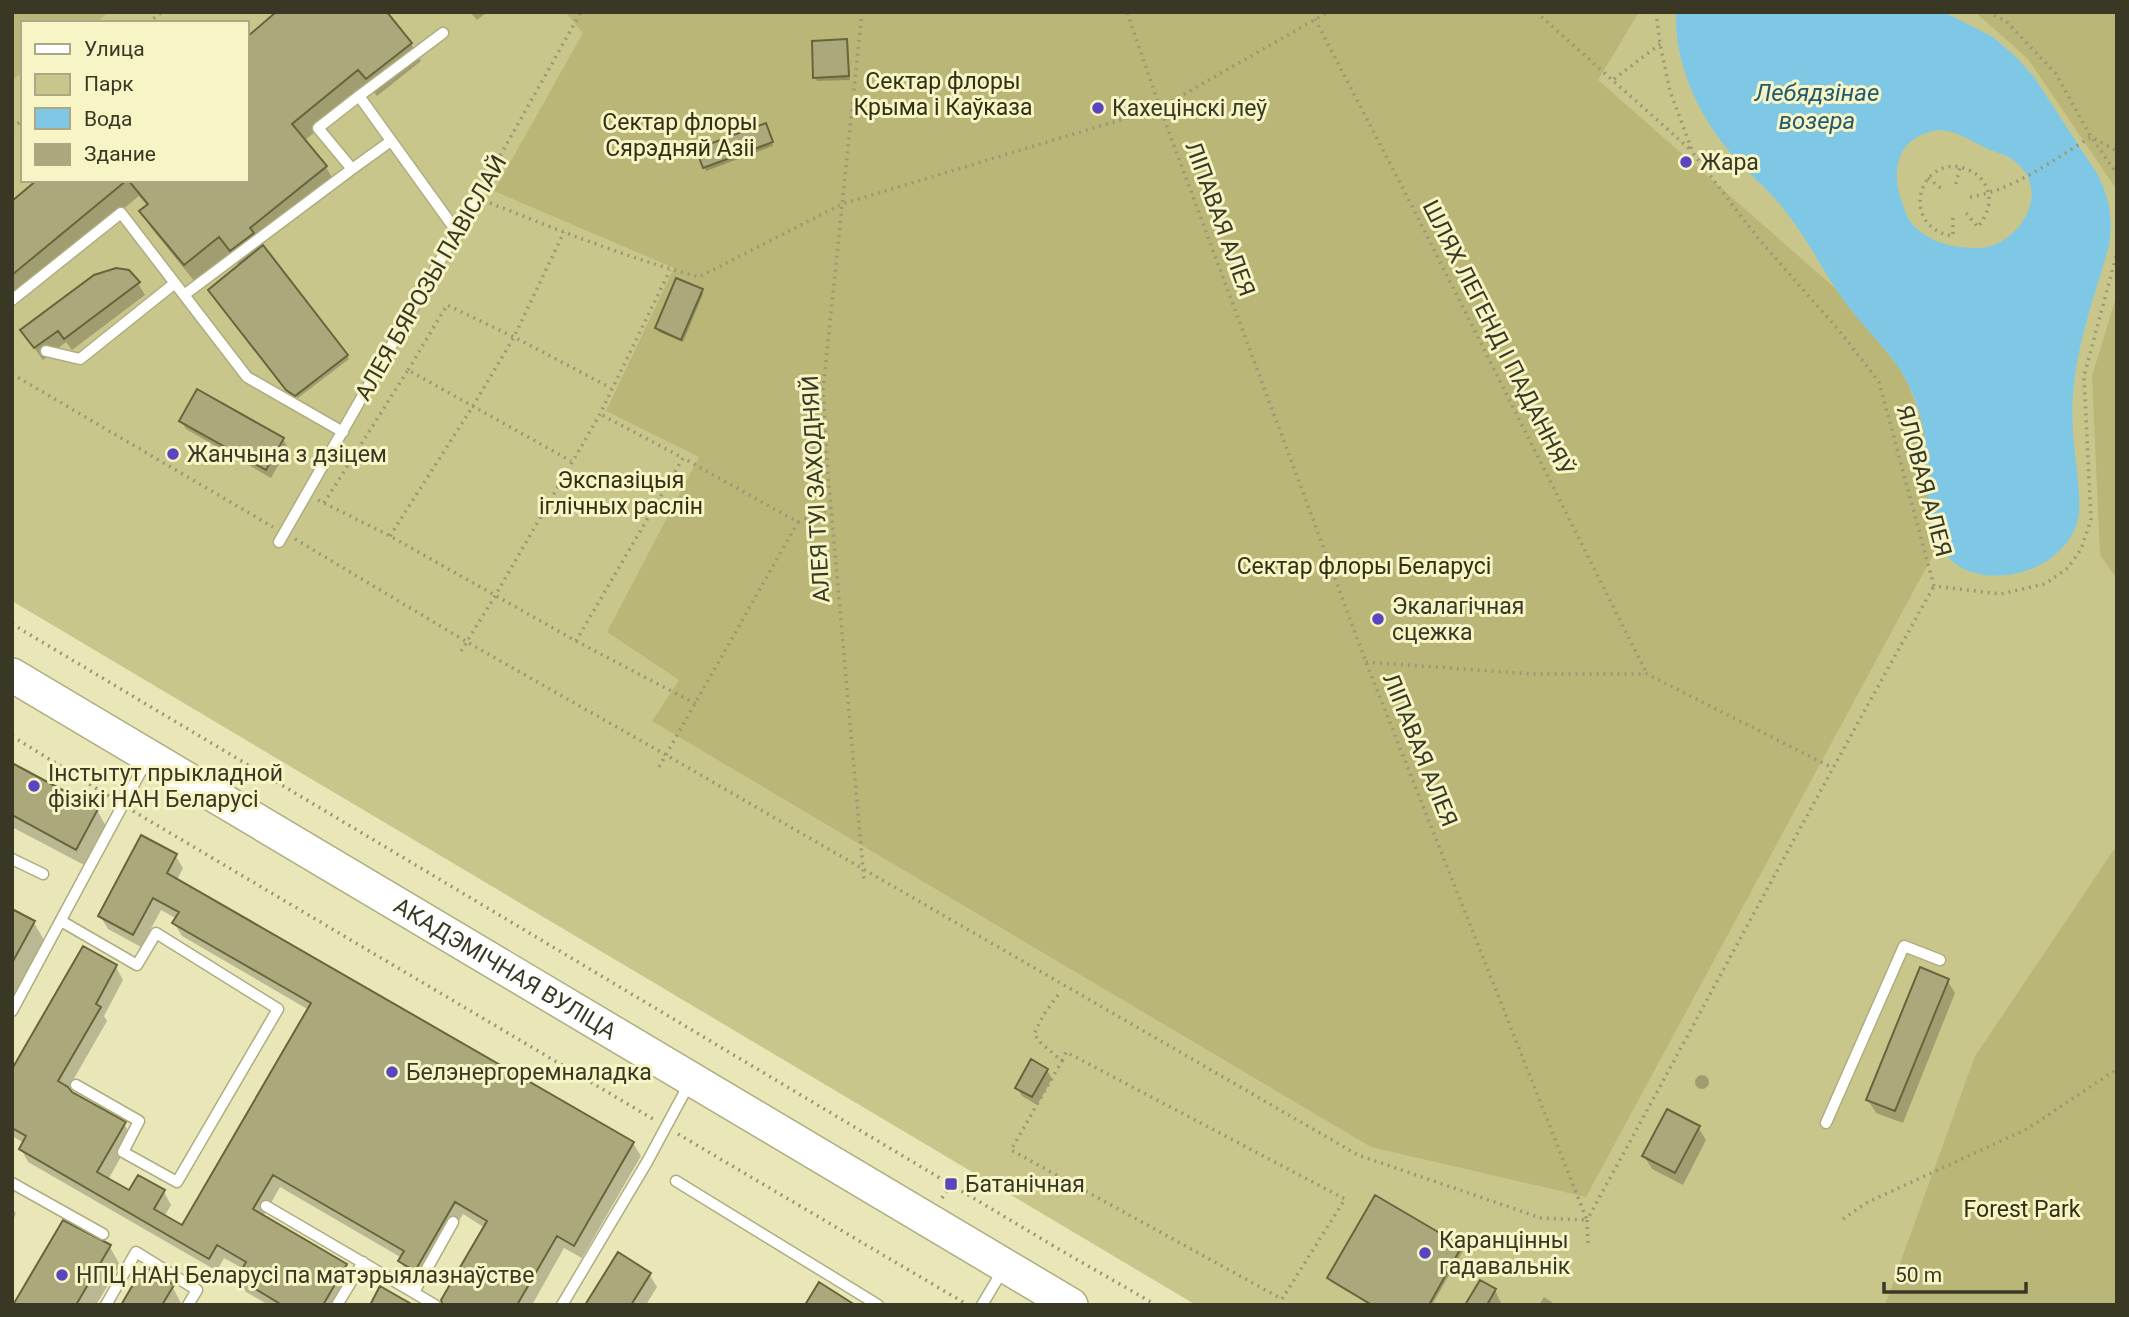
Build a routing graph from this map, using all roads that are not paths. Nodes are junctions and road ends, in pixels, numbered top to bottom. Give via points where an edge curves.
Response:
1 (443, 33) dead end
2 (359, 96) junction
3 (391, 141) junction
4 (352, 169) junction
5 (476, 198) road end
6 (457, 232) junction
7 (175, 283) junction
8 (184, 295) junction
9 (12, 300) edge
10 (46, 351) dead end
11 (343, 432) junction
12 (282, 538) road end
13 (12, 675) edge
14 (149, 756) junction
15 (12, 859) edge
16 (43, 874) dead end
17 (61, 920) junction
18 (1940, 960) dead end
19 (12, 1011) edge
20 (692, 1079) junction
21 (76, 1085) dead end
22 (1826, 1124) dead end
23 (676, 1181) dead end
24 (12, 1183) edge
25 (266, 1206) dead end
26 (453, 1222) dead end
27 (103, 1234) dead end
28 (363, 1262) junction
29 (1005, 1266) junction
30 (414, 1292) junction
31 (106, 1305) edge
32 (188, 1305) edge
33 (337, 1305) edge
34 (435, 1305) edge
35 (562, 1305) edge
36 (878, 1305) edge
37 (982, 1305) edge
38 (1071, 1305) edge

1 - 2 lane
2 - 3 lane
2 - 4 lane via 318,128
3 - 4 lane
3 - 6 lane
4 - 8 lane
5 - 6 lane, АЛЕЯ БЯРОЗЫ ПАВІСЛАЙ
6 - 11 lane, АЛЕЯ БЯРОЗЫ ПАВІСЛАЙ
7 - 8 lane
7 - 9 lane via 121,213
7 - 10 lane via 80,359
8 - 11 lane via 247,377
11 - 12 lane, АЛЕЯ БЯРОЗЫ ПАВІСЛАЙ
13 - 14 main road, АКАДЭМІЧНАЯ ВУЛІЦА
14 - 17 lane
14 - 20 main road, АКАДЭМІЧНАЯ ВУЛІЦА
15 - 16 lane
17 - 19 lane
17 - 21 lane via 137,965 156,933 278,1009 177,1182 123,1152 139,1121
18 - 22 lane via 1904,946
20 - 29 main road, АКАДЭМІЧНАЯ ВУЛІЦА
20 - 35 lane
23 - 36 lane
24 - 27 lane
25 - 28 lane
26 - 30 lane
28 - 30 lane
28 - 33 lane
29 - 37 lane
29 - 38 main road, АКАДЭМІЧНАЯ ВУЛІЦА
30 - 34 lane
31 - 32 lane via 136,1252 197,1290

